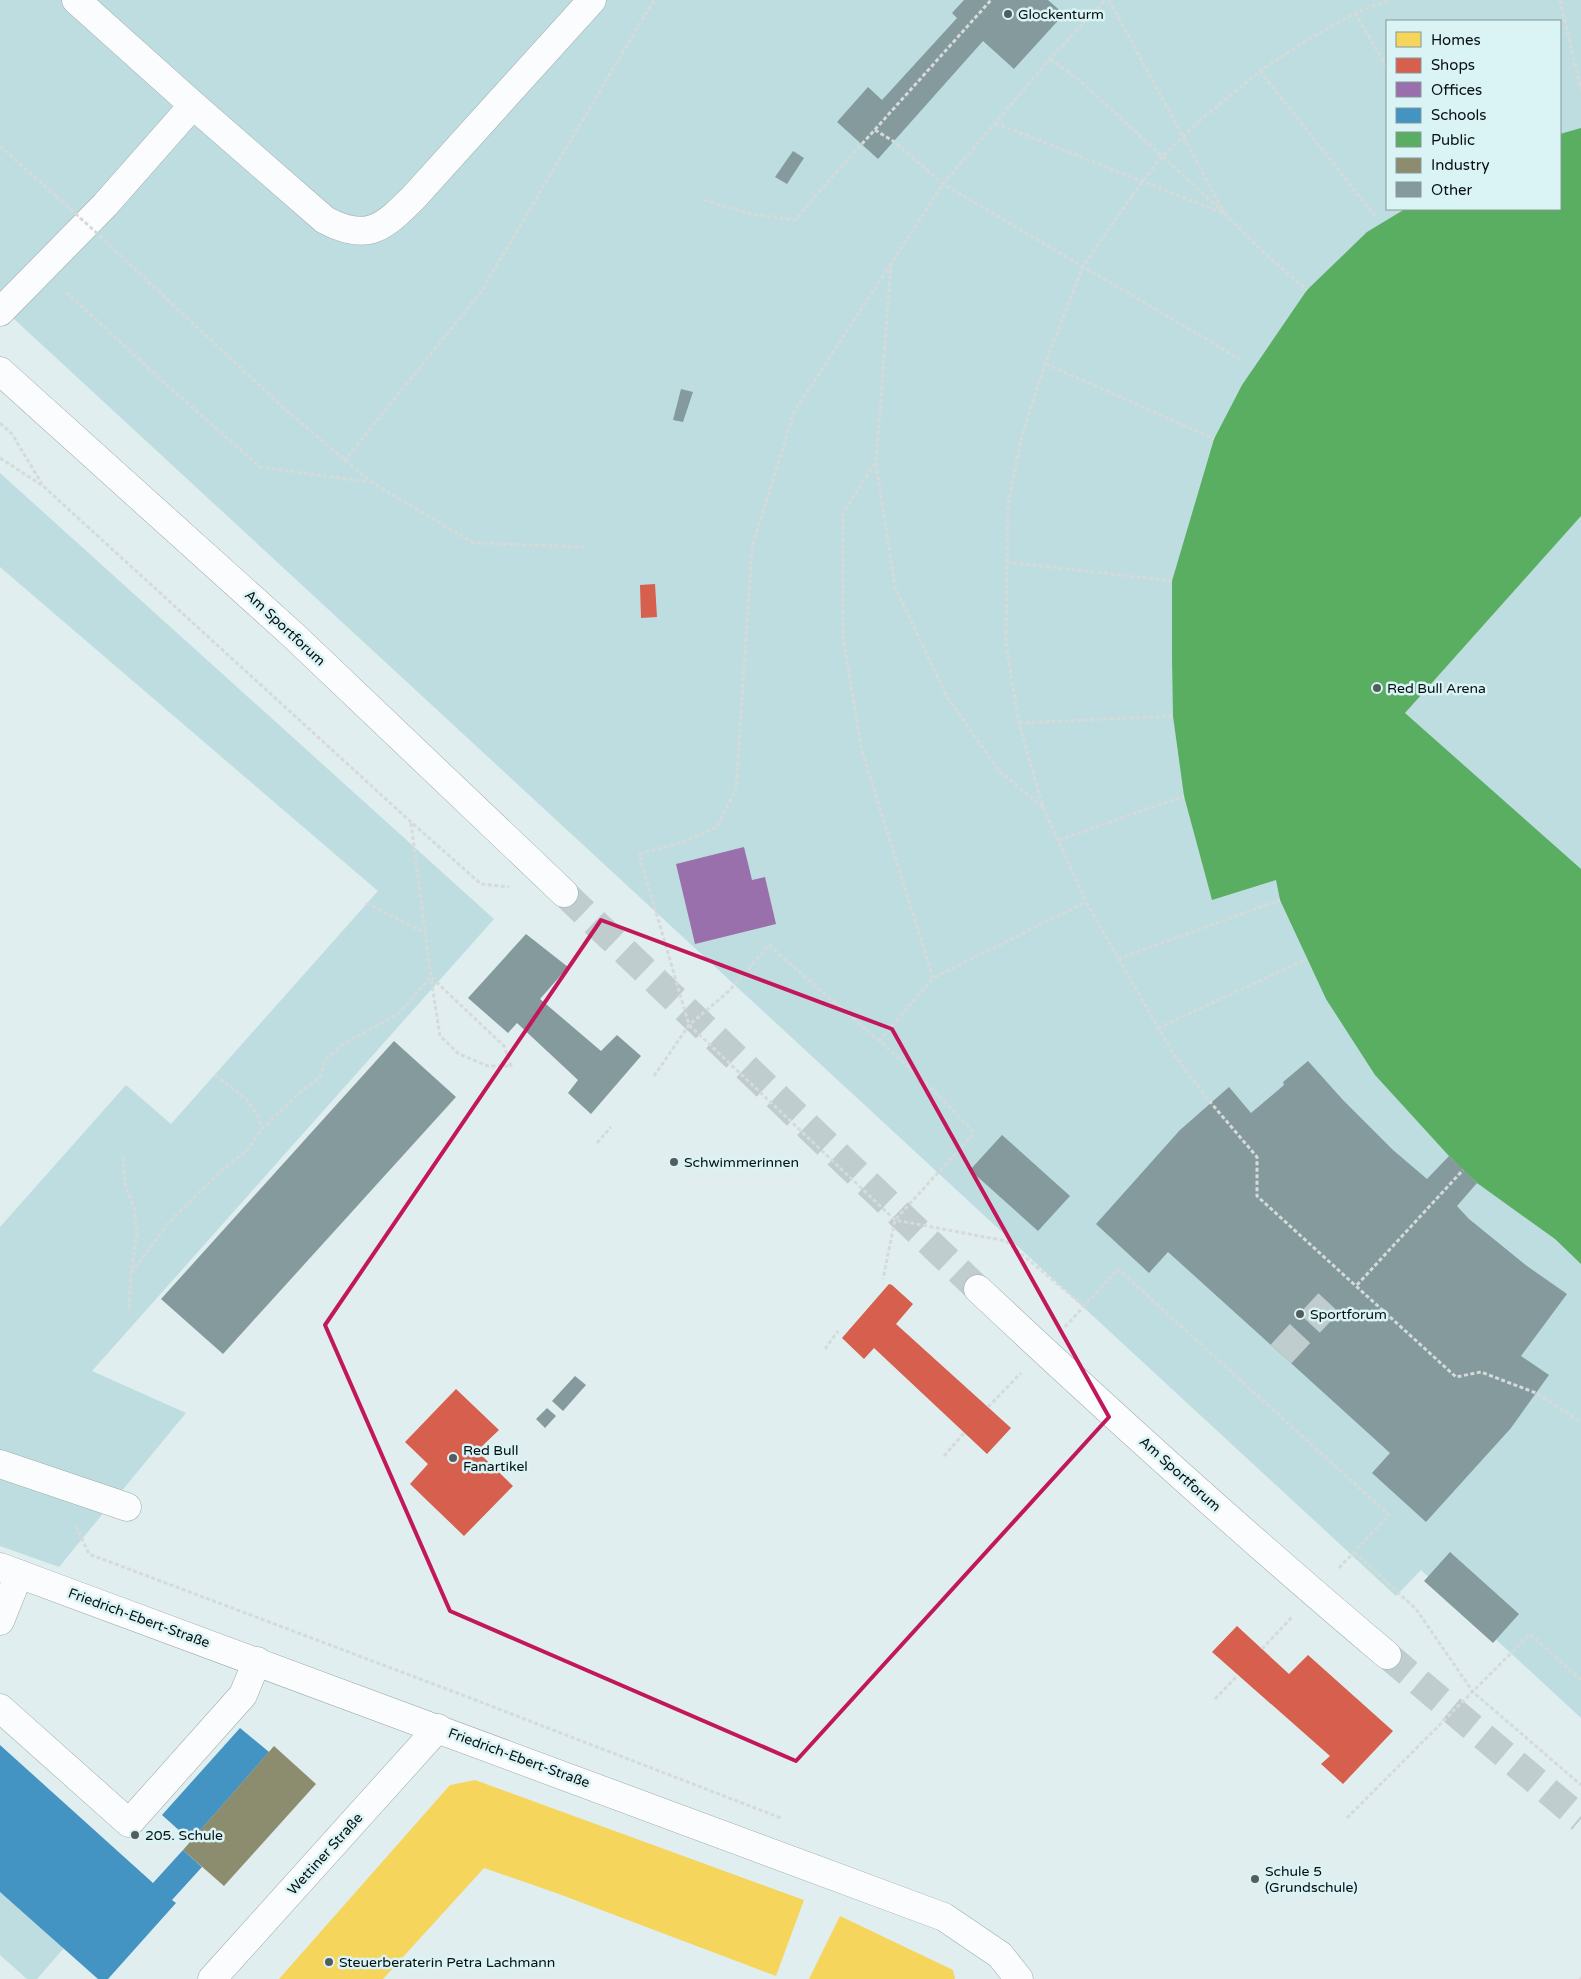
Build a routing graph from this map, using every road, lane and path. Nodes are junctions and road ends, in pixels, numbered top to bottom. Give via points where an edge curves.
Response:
1 (76, 0) edge
2 (592, 0) edge
3 (655, 0) edge
4 (991, 0) edge
5 (1107, 0) edge
6 (1389, 0) edge
7 (1560, 0) edge
8 (1355, 13) junction
9 (1050, 59) junction
10 (1386, 65) edge
11 (1260, 71) junction
12 (1581, 90) edge
13 (193, 106) junction
14 (995, 123) junction
15 (875, 130) junction
16 (0, 146) edge
17 (943, 184) junction
18 (704, 200) dead end
19 (1225, 214) junction
20 (1375, 216) dead end
21 (891, 264) junction
22 (1083, 266) junction
23 (42, 270) junction
24 (1307, 290) dead end
25 (0, 312) edge
26 (1243, 361) dead end
27 (1046, 364) junction
28 (0, 371) edge
29 (0, 423) edge
30 (1214, 439) dead end
31 (0, 458) edge
32 (344, 461) junction
33 (876, 462) junction
34 (371, 482) junction
35 (43, 486) junction
36 (584, 547) dead end
37 (1007, 562) junction
38 (1172, 581) dead end
39 (1173, 716) dead end
40 (1019, 724) junction
41 (1184, 796) dead end
42 (1043, 807) junction
43 (411, 822) junction
44 (1059, 840) junction
45 (564, 893) joint
46 (1280, 900) dead end
47 (1086, 902) junction
48 (366, 903) dead end
49 (425, 934) junction
50 (1118, 959) junction
51 (1307, 959) dead end
52 (431, 977) junction
53 (934, 978) junction
54 (689, 1025) junction
55 (1158, 1028) junction
56 (880, 1041) junction
57 (215, 1074) dead end
58 (654, 1076) dead end
59 (611, 1127) dead end
60 (262, 1129) junction
61 (597, 1143) dead end
62 (123, 1157) dead end
63 (1463, 1170) dead end
64 (895, 1220) junction
65 (131, 1273) junction
66 (883, 1279) dead end
67 (1357, 1285) junction
68 (978, 1289) tunnel mouth
69 (1092, 1298) dead end
70 (1084, 1306) dead end
71 (129, 1310) dead end
72 (838, 1331) dead end
73 (825, 1349) dead end
74 (1044, 1351) junction
75 (988, 1407) dead end
76 (1581, 1422) edge
77 (964, 1433) dead end
78 (944, 1456) dead end
79 (0, 1464) edge
80 (56, 1482) junction
81 (128, 1507) dead end
82 (10, 1571) edge
83 (0, 1621) edge
84 (1387, 1655) tunnel mouth
85 (257, 1661) junction
86 (1238, 1675) dead end
87 (1581, 1680) edge
88 (1473, 1692) junction
89 (1214, 1699) dead end
90 (0, 1708) edge
91 (438, 1728) junction
92 (1581, 1786) edge
93 (1347, 1818) dead end
94 (787, 1821) dead end
95 (212, 1979) edge
96 (1020, 1979) edge

1 - 13 street
2 - 13 street via 414,197 390,220 374,229 340,228 325,220
3 - 32 path via 481,292
4 - 15 path
5 - 9 path
5 - 19 path
6 - 8 path
7 - 12 path
8 - 10 path
8 - 11 path
9 - 14 path
9 - 19 path via 1080,81
11 - 20 path
11 - 22 path, bridge via 1199,121 1157,162
13 - 23 street
14 - 17 path
14 - 19 path
15 - 17 path via 894,141
15 - 18 path via 796,220 751,214
16 - 32 path, bridge via 286,412
17 - 21 path
17 - 22 path
19 - 24 path
21 - 33 path
21 - 54 path via 794,412 752,547 736,789 717,827 687,841 639,854
22 - 26 path
22 - 27 path
23 - 25 street
23 - 34 path via 260,467
27 - 30 path
27 - 37 path via 1021,439 1008,505
28 - 45 street, Am Sportforum via 293,635
29 - 35 path via 12,434
31 - 35 path
32 - 34 path
33 - 42 path via 895,587 946,697 1000,772
33 - 53 path via 843,513 843,636 862,752
34 - 36 path via 474,543
35 - 43 path
37 - 38 path
37 - 40 path via 1006,644
39 - 40 path
40 - 42 path
41 - 44 path
42 - 44 path
43 - 45 path via 481,884
43 - 49 path
44 - 47 path
46 - 50 path
47 - 50 path
47 - 53 path
48 - 49 path
49 - 52 path
50 - 55 path
51 - 55 path
52 - 52 path via 504,1046 510,1066 488,1066 459,1054 440,1036
52 - 60 path via 398,1014 343,1044 324,1060 320,1077
53 - 56 path
54 - 56 path via 729,990 769,945
54 - 58 path
54 - 64 path
55 - 67 path via 1174,1055 1256,1157 1257,1196
56 - 64 path via 974,1134
57 - 60 path via 246,1099 258,1114
59 - 61 path
60 - 65 path via 247,1150 170,1221
62 - 65 path via 125,1185 134,1207 138,1234
63 - 67 path
64 - 66 path
64 - 70 path via 1006,1241
65 - 71 path
67 - 76 path via 1456,1378 1481,1372 1536,1393
68 - 74 street, Am Sportforum
69 - 88 path via 1118,1269 1389,1515 1354,1552 1416,1609
72 - 73 path
74 - 75 path
74 - 84 street, Am Sportforum via 1314,1594
77 - 78 path
79 - 80 street
80 - 81 street
80 - 94 path via 89,1554
82 - 83 street
82 - 85 street, Friedrich-Ebert-Straße
85 - 90 street via 243,1695 129,1823
85 - 91 street, Friedrich-Ebert-Straße
86 - 89 path
87 - 88 path via 1530,1634
88 - 92 path
88 - 93 path
91 - 95 street, Wettiner Straße
91 - 96 street, Friedrich-Ebert-Straße via 944,1917 1000,1955

